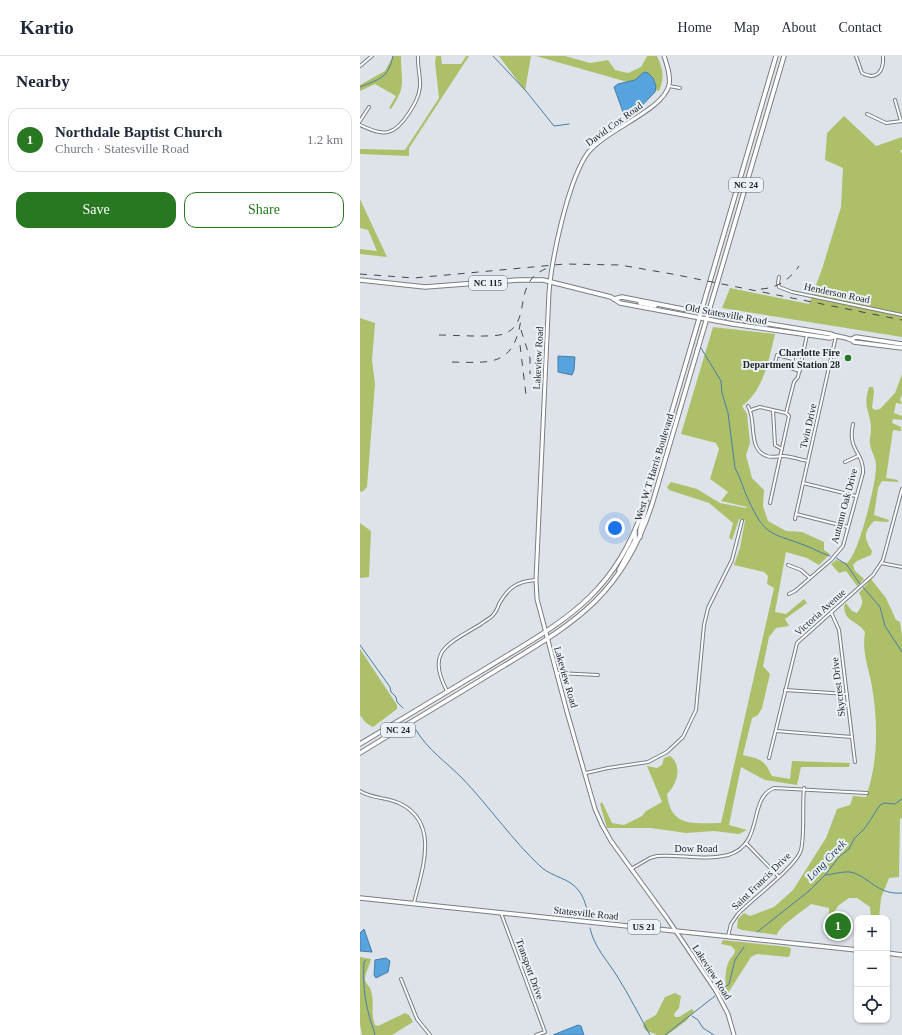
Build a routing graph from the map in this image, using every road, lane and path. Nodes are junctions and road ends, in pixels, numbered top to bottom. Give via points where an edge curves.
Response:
1 (372, 56) edge
2 (418, 56) edge
3 (664, 56) edge
4 (776, 56) edge
5 (784, 56) edge
6 (856, 56) edge
7 (883, 56) edge
8 (360, 66) edge
9 (669, 86) junction
10 (680, 88) dead end
11 (895, 100) dead end
12 (369, 107) dead end
13 (866, 114) dead end
14 (360, 121) edge
15 (901, 121) edge
16 (360, 125) edge
17 (779, 277) dead end
18 (360, 280) edge
19 (550, 281) junction
20 (616, 300) junction
21 (668, 306) junction
22 (700, 313) junction
23 (708, 314) junction
24 (902, 315) edge
25 (699, 318) junction
26 (707, 319) junction
27 (808, 335) junction
28 (836, 336) junction
29 (852, 339) junction
30 (902, 344) edge
31 (902, 348) edge
32 (792, 368) junction
33 (800, 371) junction
34 (748, 406) dead end
35 (750, 410) junction
36 (773, 410) junction
37 (786, 413) junction
38 (853, 424) dead end
39 (782, 449) junction
40 (780, 456) junction
41 (858, 456) junction
42 (808, 462) junction
43 (845, 462) dead end
44 (803, 483) junction
45 (650, 484) junction
46 (902, 489) edge
47 (856, 496) junction
48 (770, 503) dead end
49 (796, 514) junction
50 (795, 519) dead end
51 (742, 521) dead end
52 (848, 527) junction
53 (635, 532) junction
54 (640, 537) junction
55 (881, 563) junction
56 (788, 565) dead end
57 (902, 567) edge
58 (810, 578) junction
59 (536, 580) junction
60 (614, 580) junction
61 (789, 594) dead end
62 (831, 612) junction
63 (545, 632) junction
64 (547, 640) junction
65 (557, 673) junction
66 (598, 674) dead end
67 (785, 690) junction
68 (447, 691) junction
69 (847, 694) junction
70 (776, 731) junction
71 (852, 738) junction
72 (360, 744) edge
73 (360, 753) edge
74 (769, 758) dead end
75 (855, 762) dead end
76 (586, 773) junction
77 (804, 788) junction
78 (360, 791) edge
79 (867, 793) dead end
80 (746, 843) junction
81 (631, 869) junction
82 (778, 876) junction
83 (360, 898) edge
84 (414, 903) junction
85 (500, 912) junction
86 (675, 931) junction
87 (728, 936) junction
88 (854, 950) edge
89 (890, 953) edge
90 (902, 955) edge
91 (401, 979) dead end
92 (430, 1035) edge
93 (536, 1035) edge
94 (734, 1035) edge

1 - 8 street
2 - 16 street via 419,94 402,124 383,133
3 - 9 main road
4 - 22 main road, West W T Harris Boulevard / NC 24
5 - 23 main road, West W T Harris Boulevard / NC 24
6 - 7 street via 862,73 868,76 882,71
9 - 10 street
9 - 19 main road, David Cox Road via 656,103 598,143 586,155 569,199
11 - 15 street
12 - 14 street
13 - 15 street via 886,122
17 - 24 street, Henderson Road via 779,287 792,292
18 - 19 main road, Old Statesville Road / NC 115 via 425,287 527,279
19 - 20 main road, Old Statesville Road / NC 115
19 - 59 main road, Lakeview Road
20 - 21 main road
20 - 21 main road, Old Statesville Road / NC 115 via 622,297
20 - 25 main road, Old Statesville Road / NC 115
21 - 22 main road, Old Statesville Road / NC 115
22 - 23 main road, Old Statesville Road / NC 115
22 - 25 main road, West W T Harris Boulevard / NC 24
23 - 26 main road, West W T Harris Boulevard / NC 24
23 - 28 main road, Old Statesville Road / NC 115
25 - 26 main road, Old Statesville Road / NC 115
25 - 45 main road, West W T Harris Boulevard / NC 24
26 - 27 main road, Old Statesville Road / NC 115
26 - 54 main road, West W T Harris Boulevard / NC 24
27 - 28 main road, Old Statesville Road / NC 115 via 830,338
27 - 33 street
28 - 29 main road, Old Statesville Road / NC 115
28 - 42 street, Twin Drive
29 - 30 main road, Old Statesville Road / NC 115 via 856,337
29 - 31 main road, Old Statesville Road / NC 115 via 854,342
32 - 32 street via 775,363 777,355 793,359
32 - 33 street
33 - 37 street
34 - 35 street
35 - 36 street via 760,407
35 - 40 street via 758,450 768,457
36 - 37 street
36 - 39 street via 775,445
37 - 39 street via 789,416
38 - 41 street, Autumn Oak Drive via 851,440
39 - 40 street
40 - 42 street
40 - 48 street
41 - 43 street
41 - 47 street, Autumn Oak Drive via 863,467
42 - 44 street, Twin Drive
44 - 47 street
44 - 49 street, Twin Drive
45 - 53 main road, West W T Harris Boulevard / NC 24
45 - 54 main road
46 - 55 street, Victoria Avenue
47 - 52 street, Autumn Oak Drive
49 - 50 street, Twin Drive
49 - 52 street
51 - 76 street via 732,560 708,608 696,710 683,737 667,752 648,762
52 - 58 street, Autumn Oak Drive via 840,551
53 - 60 main road via 634,542
53 - 63 main road, West W T Harris Boulevard / NC 24 via 615,567 596,591 570,616
54 - 60 main road, West W T Harris Boulevard / NC 24
55 - 57 street
55 - 62 street, Victoria Avenue via 872,576
56 - 58 street via 802,570
58 - 61 street, Autumn Oak Drive
59 - 63 main road, Lakeview Road via 537,599
59 - 68 street via 521,582 512,587 504,595 493,615 446,646 439,658 438,669
60 - 64 main road, West W T Harris Boulevard / NC 24 via 583,614
62 - 67 street, Victoria Avenue via 797,643
62 - 69 street, Skycrest Drive via 839,630
63 - 64 main road, Lakeview Road
63 - 68 main road, West W T Harris Boulevard / NC 24
64 - 65 main road, Lakeview Road
64 - 73 main road, West W T Harris Boulevard / NC 24
65 - 66 street
65 - 76 main road, Lakeview Road
67 - 69 street
67 - 70 street, Victoria Avenue
68 - 72 main road, West W T Harris Boulevard / NC 24
69 - 71 street, Skycrest Drive
70 - 71 street
70 - 74 street, Victoria Avenue
71 - 75 street, Skycrest Drive
76 - 81 main road, Lakeview Road via 602,825
77 - 79 street
77 - 80 street via 778,787 766,792 761,800 754,830
77 - 82 street, Saint Francis Drive via 801,852
78 - 84 street via 369,796 401,804 419,821 425,834 426,847
80 - 81 street, Dow Road via 736,851 723,856 657,856
80 - 82 street
81 - 86 main road, Lakeview Road
82 - 87 street, Saint Francis Drive via 735,917
83 - 84 main road, Statesville Road / US 21
84 - 85 main road, Statesville Road / US 21
85 - 86 main road, Statesville Road / US 21
85 - 93 street, Transport Drive via 545,1032
86 - 87 main road, Statesville Road / US 21
86 - 94 main road, Lakeview Road via 720,998
87 - 88 main road, Statesville Road / US 21
89 - 90 main road
91 - 92 street via 417,1019

